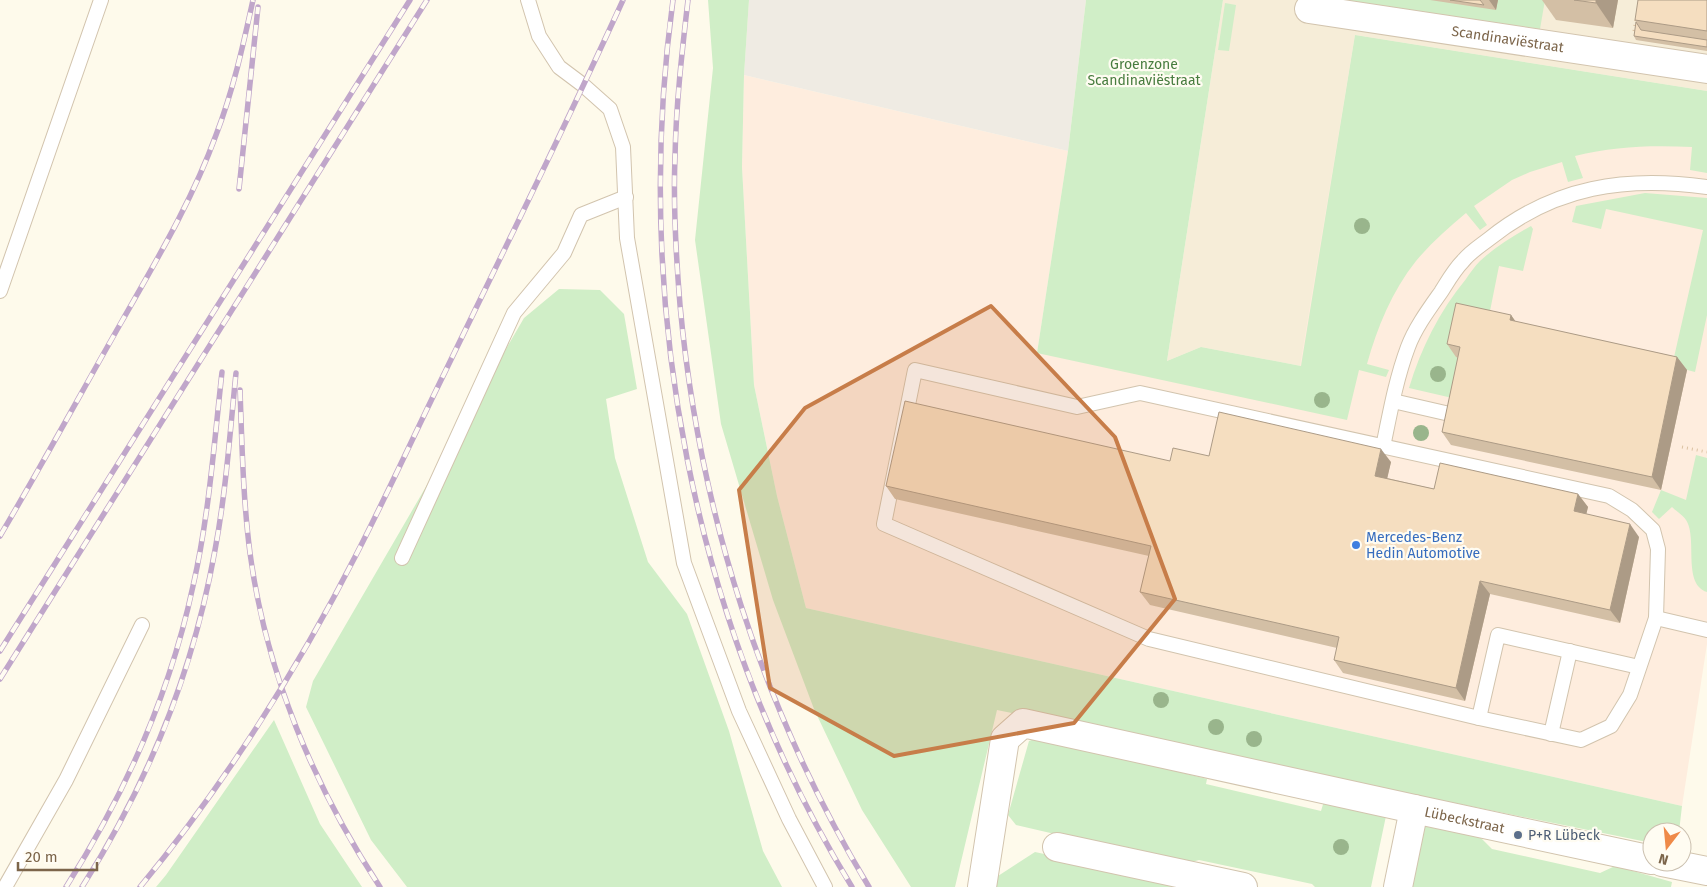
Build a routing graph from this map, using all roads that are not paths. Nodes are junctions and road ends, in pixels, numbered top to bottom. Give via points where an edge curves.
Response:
1 (101, 0) edge
2 (528, 0) edge
3 (1309, 9) dead end
4 (1707, 69) edge
5 (1707, 187) edge
6 (626, 197) junction
7 (0, 291) edge
8 (1393, 401) junction
9 (1454, 415) edge
10 (1382, 447) junction
11 (402, 558) dead end
12 (1656, 618) junction
13 (142, 625) dead end
14 (1707, 630) edge
15 (1570, 651) junction
16 (1639, 667) junction
17 (1479, 718) junction
18 (1551, 734) junction
19 (1414, 810) junction
20 (1057, 847) dead end
21 (1642, 858) edge
22 (1692, 868) edge
23 (1707, 871) edge
24 (5, 887) edge
25 (825, 887) edge
26 (982, 887) edge
27 (1242, 887) edge
28 (1398, 887) edge

1 - 7 lane
2 - 6 lane via 539,36 559,67 610,109 623,147
3 - 4 street, Scandinaviëstraat
5 - 8 lane via 1676,182 1634,182 1590,188 1548,203 1507,224 1463,259 1430,307 1409,346
6 - 11 lane via 581,215 564,253 514,313
6 - 25 lane via 627,238 684,563 738,711
8 - 9 lane
8 - 10 lane
10 - 12 lane via 1609,496 1632,510 1653,530 1658,549
10 - 17 lane via 1140,393 1077,407 915,370 884,524 1149,639
12 - 14 lane
12 - 16 lane
13 - 24 lane via 66,780
15 - 16 lane
15 - 17 lane via 1498,635
15 - 18 lane
16 - 18 lane via 1630,695 1611,726 1581,740
17 - 18 lane
19 - 21 street, Lübeckstraat
19 - 26 street via 1023,723 1005,740
19 - 28 street, Lübeckstraat
20 - 27 street
22 - 23 street

